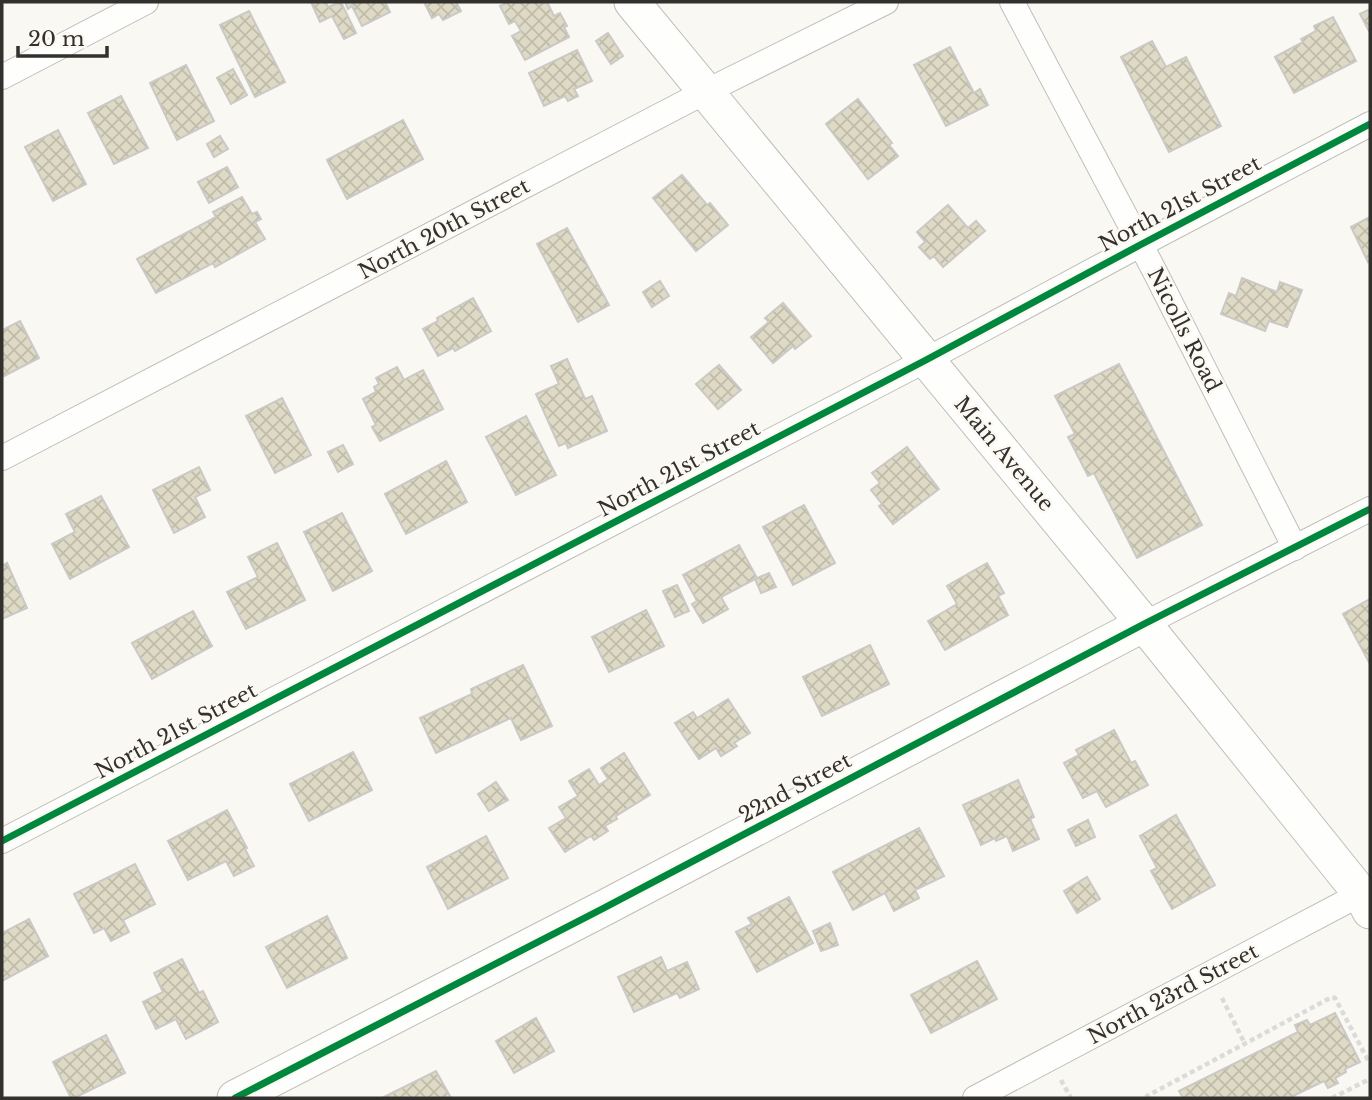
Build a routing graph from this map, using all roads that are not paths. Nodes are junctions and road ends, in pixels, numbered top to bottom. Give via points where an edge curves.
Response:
1 (146, 2) edge
2 (632, 2) edge
3 (886, 2) edge
4 (1012, 2) edge
5 (2, 78) edge
6 (705, 92) junction
7 (1370, 124) edge
8 (1140, 244) junction
9 (926, 360) junction
10 (2, 458) edge
11 (1370, 509) edge
12 (1295, 548) junction
13 (1144, 624) junction
14 (2, 841) edge
15 (1367, 898) edge
16 (235, 1098) edge
17 (975, 1098) edge

1 - 5 street
2 - 6 street, Main Avenue
3 - 6 street, North 20th Street
4 - 8 street, Nicolls Road
6 - 9 street, Main Avenue
6 - 10 street, North 20th Street
7 - 8 street, North 21st Street
8 - 9 street, North 21st Street
8 - 12 street, Nicolls Road
9 - 13 street, Main Avenue
9 - 14 street, North 21st Street
11 - 12 street, 22nd Street
12 - 13 street, 22nd Street
13 - 15 street, Main Avenue
13 - 16 street, 22nd Street
15 - 17 street, North 23rd Street

